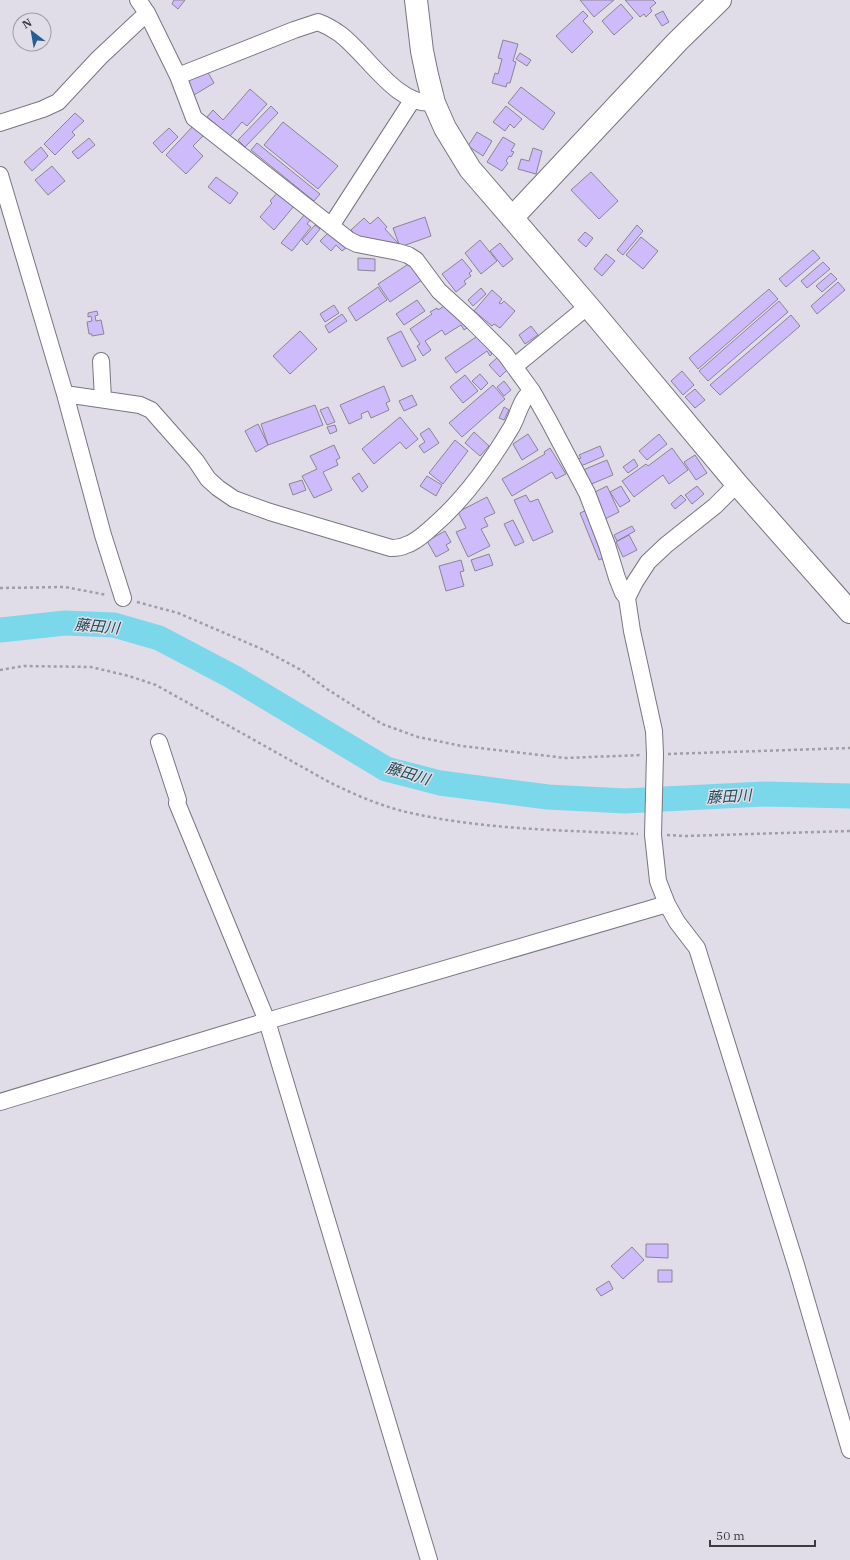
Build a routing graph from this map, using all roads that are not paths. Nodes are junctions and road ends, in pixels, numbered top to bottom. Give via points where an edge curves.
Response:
1 (416, 0) edge
2 (720, 0) edge
3 (142, 6) edge
4 (178, 76) junction
5 (424, 101) junction
6 (0, 123) edge
7 (0, 175) edge
8 (512, 218) junction
9 (331, 226) junction
10 (588, 306) junction
11 (101, 361) dead end
12 (515, 366) junction
13 (532, 391) junction
14 (65, 394) junction
15 (103, 399) junction
16 (737, 484) junction
17 (123, 598) road end
18 (628, 598) junction
19 (850, 612) edge
20 (158, 742) dead end
21 (667, 904) junction
22 (267, 1021) junction
23 (0, 1102) edge
24 (850, 1450) edge
25 (428, 1560) edge

1 - 5 street via 427,75
2 - 8 street via 677,42
3 - 4 street
3 - 6 street via 58,102
4 - 5 street via 318,22 341,35 395,88
4 - 9 street via 194,118
5 - 8 street via 446,128 470,169
5 - 9 street
7 - 14 street
8 - 10 street
9 - 12 street via 357,244 403,253 416,260 439,291 506,354
10 - 12 street
10 - 16 street
11 - 15 street
12 - 13 street
13 - 15 street via 524,399 503,441 463,498 418,539 407,545 391,548 234,499 208,479 196,461 151,410 140,405
13 - 18 street via 586,493 617,578
14 - 15 street
14 - 17 street via 102,535
16 - 18 street via 715,506 648,562
16 - 19 street
18 - 21 street via 632,631 654,731 653,835 658,881
20 - 22 street via 177,803
21 - 22 street
21 - 24 street via 697,948 796,1265
22 - 23 street
22 - 25 street

